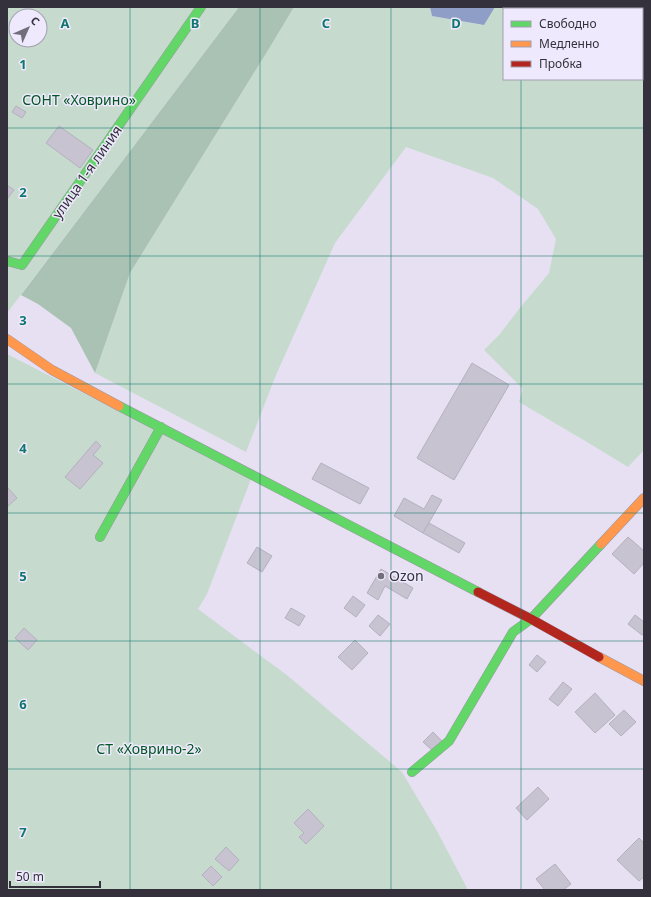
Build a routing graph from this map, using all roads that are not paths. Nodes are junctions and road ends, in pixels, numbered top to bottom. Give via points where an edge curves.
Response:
1 (202, 7) edge
2 (7, 262) edge
3 (7, 339) edge
4 (161, 427) junction
5 (644, 498) edge
6 (100, 536) dead end
7 (531, 619) junction
8 (644, 681) edge
9 (412, 772) dead end

1 - 2 street, улица 1-я линия via 22,265
3 - 4 street via 52,370
4 - 6 street
4 - 7 street
5 - 7 street
7 - 8 street
7 - 9 street via 513,632 448,741

